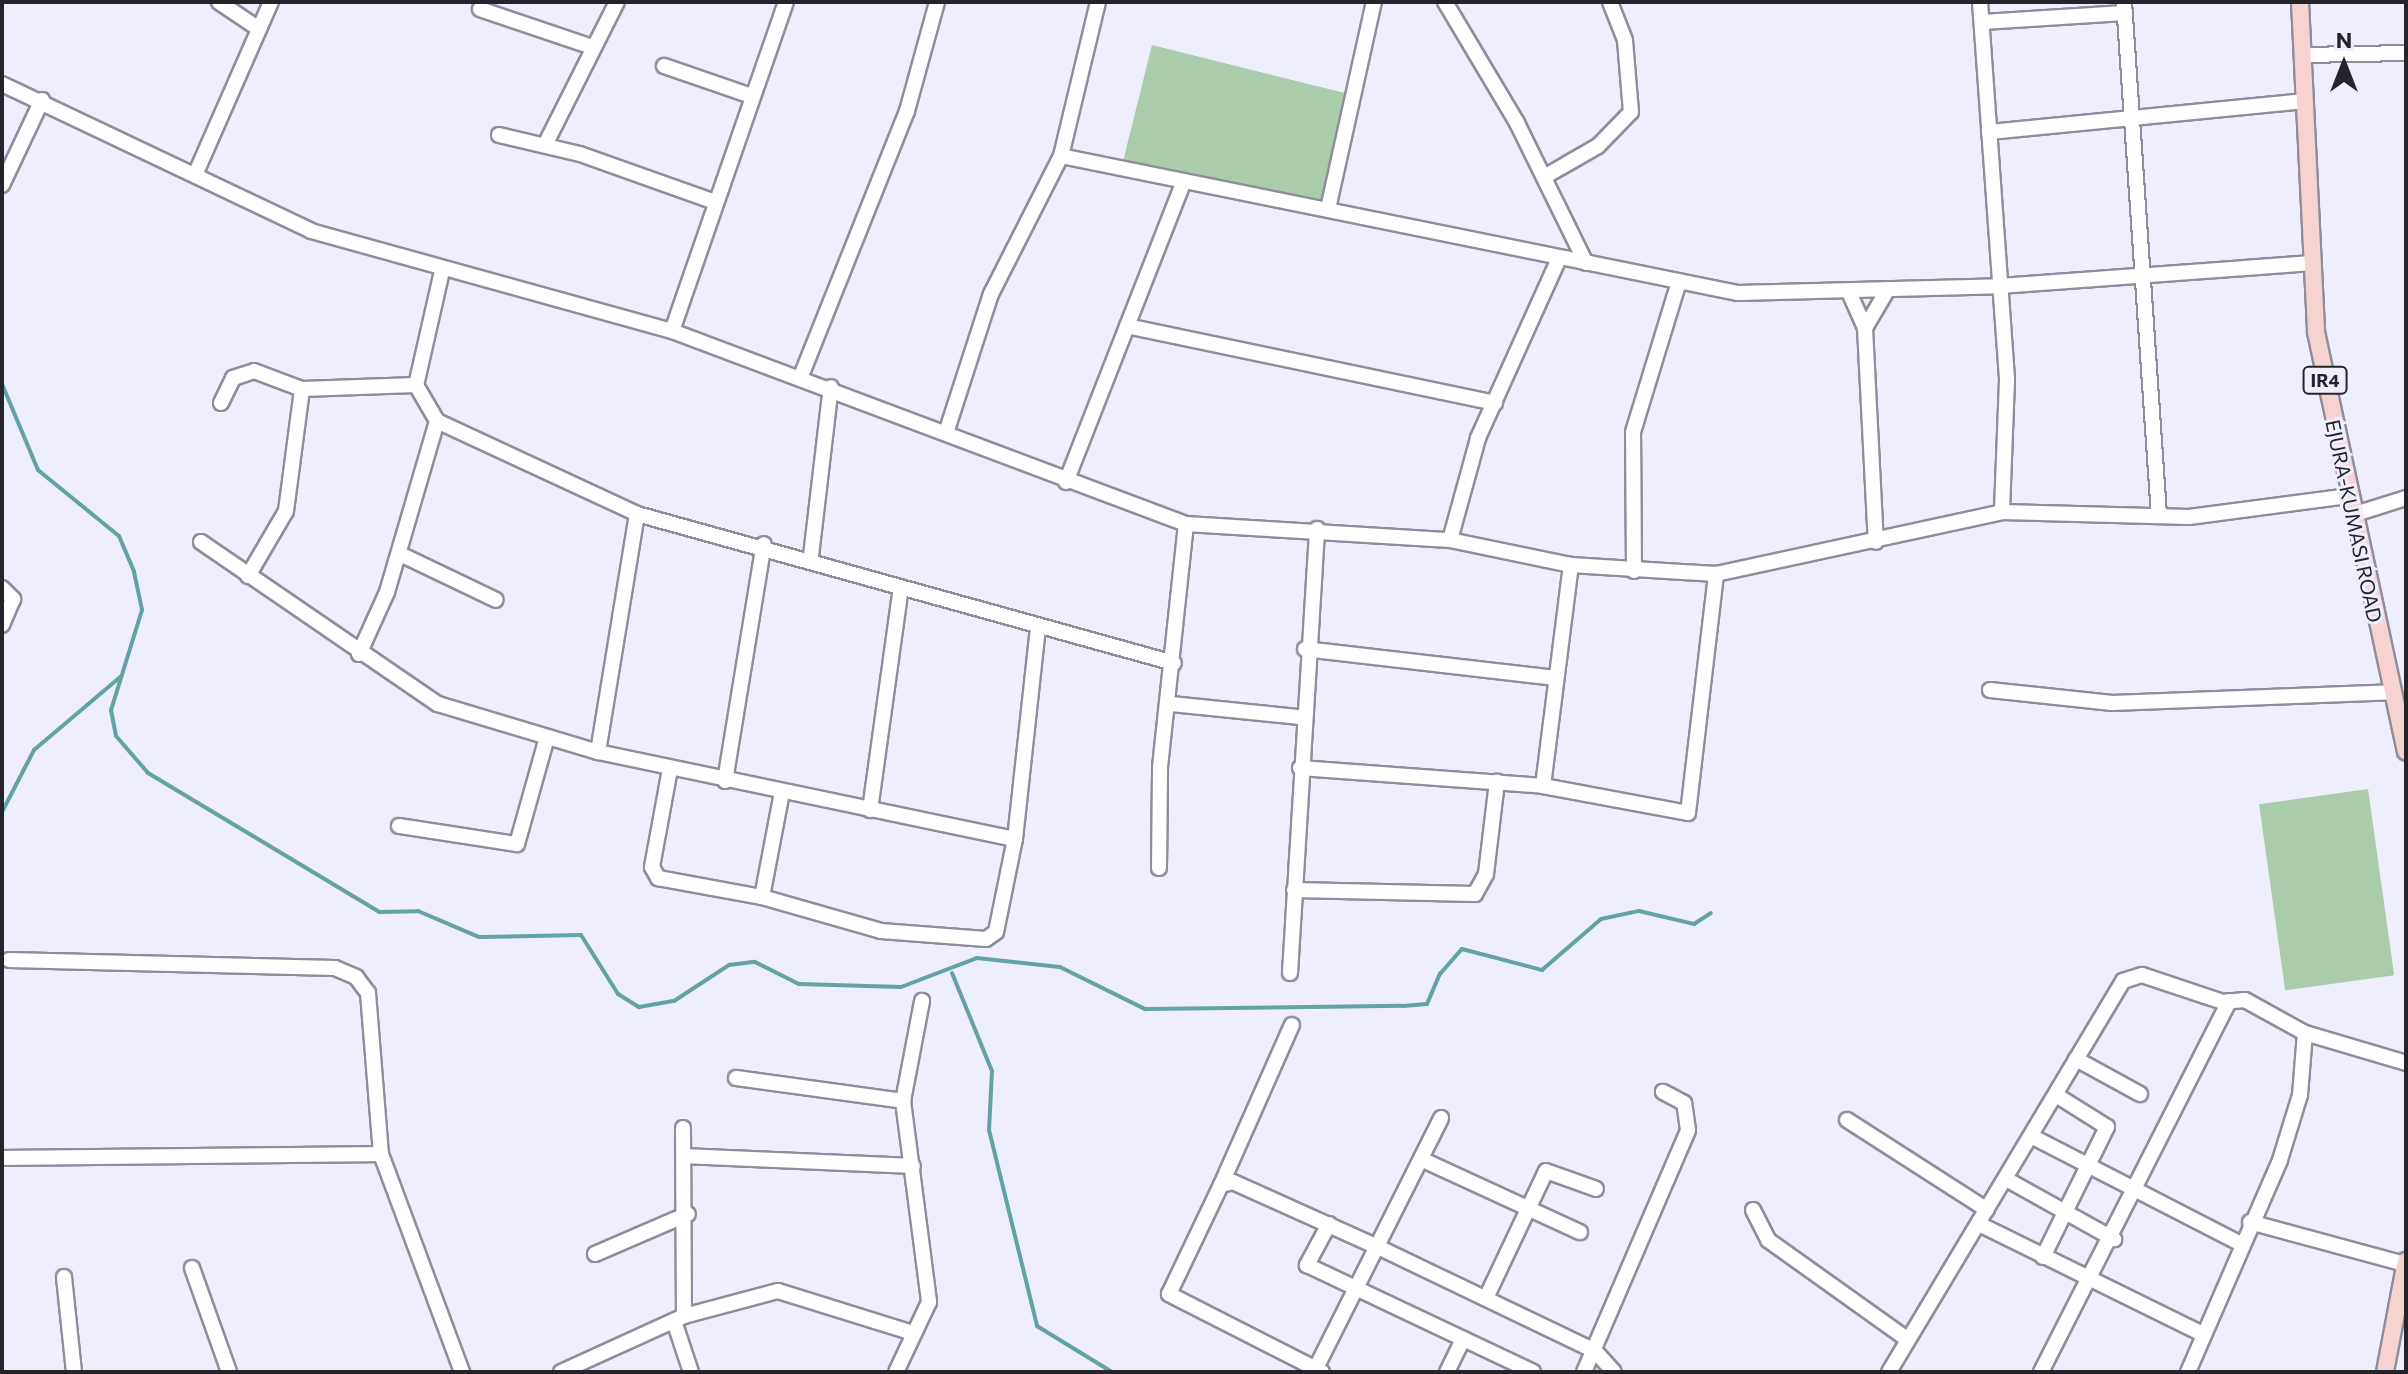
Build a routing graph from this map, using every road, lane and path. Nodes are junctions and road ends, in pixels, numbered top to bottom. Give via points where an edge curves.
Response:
1 (219, 2) edge
2 (271, 2) edge
3 (617, 2) edge
4 (786, 2) edge
5 (937, 2) edge
6 (1098, 2) edge
7 (1374, 2) edge
8 (1445, 2) edge
9 (1610, 2) edge
10 (1980, 2) edge
11 (2300, 2) edge
12 (2124, 8) edge
13 (480, 9) dead end
14 (1982, 22) junction
15 (259, 29) junction
16 (592, 47) junction
17 (2406, 53) edge
18 (2303, 55) junction
19 (664, 66) dead end
20 (2, 84) edge
21 (751, 96) junction
22 (42, 100) junction
23 (2303, 101) junction
24 (2130, 116) junction
25 (1989, 132) junction
26 (499, 135) dead end
27 (545, 145) junction
28 (1061, 156) junction
29 (195, 175) junction
30 (1544, 177) junction
31 (1183, 184) junction
32 (2, 185) edge
33 (712, 201) junction
34 (1328, 209) junction
35 (1559, 259) junction
36 (1586, 263) junction
37 (2312, 263) junction
38 (442, 271) junction
39 (2146, 277) junction
40 (1678, 285) junction
41 (2000, 286) junction
42 (1888, 289) junction
43 (1849, 292) junction
44 (1127, 326) junction
45 (1865, 328) junction
46 (672, 331) junction
47 (801, 376) junction
48 (416, 385) junction
49 (831, 387) junction
50 (302, 389) junction
51 (221, 403) dead end
52 (1495, 403) junction
53 (437, 421) junction
54 (946, 433) junction
55 (1066, 482) junction
56 (2348, 496) junction
57 (2406, 498) edge
58 (2002, 512) junction
59 (637, 514) junction
60 (2352, 515) junction
61 (2159, 516) junction
62 (1186, 524) junction
63 (1317, 529) junction
64 (1450, 540) junction
65 (201, 542) dead end
66 (1876, 542) junction
67 (764, 544) junction
68 (400, 554) junction
69 (811, 556) junction
70 (1571, 565) junction
71 (1634, 571) junction
72 (1716, 574) junction
73 (248, 576) junction
74 (2, 588) edge
75 (901, 588) junction
76 (496, 600) dead end
77 (2, 625) edge
78 (1038, 628) junction
79 (1305, 649) junction
80 (359, 654) junction
81 (1174, 663) junction
82 (1555, 678) junction
83 (1990, 690) dead end
84 (2397, 697) edge
85 (1171, 704) junction
86 (1300, 717) junction
87 (547, 737) junction
88 (2406, 751) edge
89 (598, 752) junction
90 (1300, 768) junction
91 (670, 769) junction
92 (725, 781) junction
93 (1497, 782) junction
94 (1543, 786) junction
95 (782, 792) junction
96 (870, 810) junction
97 (399, 826) dead end
98 (1015, 839) junction
99 (1159, 868) dead end
100 (1294, 890) junction
101 (762, 897) junction
102 (9, 960) dead end
103 (1290, 973) dead end
104 (922, 1001) dead end
105 (2229, 1001) junction
106 (1292, 1025) dead end
107 (2305, 1033) junction
108 (2076, 1059) junction
109 (2406, 1063) edge
110 (736, 1078) dead end
111 (1663, 1092) dead end
112 (2140, 1094) dead end
113 (2056, 1095) junction
114 (903, 1101) junction
115 (1441, 1118) dead end
116 (1847, 1120) dead end
117 (683, 1128) dead end
118 (2031, 1136) junction
119 (381, 1154) junction
120 (684, 1156) junction
121 (2, 1158) edge
122 (1421, 1159) junction
123 (913, 1166) junction
124 (2088, 1170) junction
125 (2006, 1179) junction
126 (1221, 1185) junction
127 (1596, 1189) dead end
128 (2136, 1196) junction
129 (1527, 1208) junction
130 (1753, 1210) dead end
131 (1987, 1210) junction
132 (2066, 1212) junction
133 (688, 1214) junction
134 (2250, 1222) junction
135 (1329, 1224) junction
136 (1979, 1224) junction
137 (1580, 1232) dead end
138 (2114, 1239) junction
139 (2241, 1244) junction
140 (1380, 1248) junction
141 (595, 1254) dead end
142 (2043, 1257) junction
143 (2406, 1262) edge
144 (192, 1268) dead end
145 (64, 1277) dead end
146 (2092, 1281) junction
147 (1355, 1289) junction
148 (1486, 1298) junction
149 (679, 1319) junction
150 (913, 1333) junction
151 (2203, 1334) junction
152 (1463, 1339) junction
153 (1907, 1339) junction
154 (1595, 1351) junction
155 (1317, 1371) edge
156 (74, 1372) edge
157 (229, 1372) edge
158 (462, 1372) edge
159 (561, 1372) edge
160 (691, 1372) edge
161 (896, 1372) edge
162 (1447, 1372) edge
163 (1533, 1372) edge
164 (1584, 1372) edge
165 (1614, 1372) edge
166 (1889, 1372) edge
167 (2041, 1372) edge
168 (2188, 1372) edge
169 (2385, 1372) edge

1 - 15 street
2 - 15 street
3 - 16 street
4 - 21 street
5 - 47 street via 907,111
6 - 28 street
7 - 34 street
8 - 30 street
9 - 30 street via 1625,40 1631,112 1598,146
10 - 14 street
11 - 18 main road, EJURA-KUMASI ROAD / IR4
12 - 14 street
12 - 24 street
13 - 16 street
14 - 25 street
15 - 29 street
16 - 27 street
17 - 18 street
18 - 23 main road, EJURA-KUMASI ROAD / IR4
19 - 21 street
20 - 22 street
21 - 33 street
22 - 29 street
22 - 32 street
23 - 24 street
23 - 37 main road, EJURA-KUMASI ROAD / IR4
24 - 25 street
24 - 39 street
25 - 41 street
26 - 27 street
27 - 33 street
28 - 31 street
28 - 54 street via 991,294
29 - 38 street via 311,231
30 - 36 street
31 - 34 street
31 - 44 street
33 - 46 street
34 - 35 street
35 - 36 street
35 - 52 street
36 - 40 street
37 - 39 street
37 - 56 main road, EJURA-KUMASI ROAD / IR4 via 2316,332
38 - 46 street
38 - 48 street
39 - 41 street
39 - 61 street
40 - 43 street via 1738,293
40 - 71 street via 1633,432
41 - 42 street
41 - 58 street via 2007,393
42 - 43 street
42 - 45 street
43 - 45 street
44 - 52 street
44 - 55 street
45 - 66 street
46 - 47 street
47 - 49 street
48 - 50 street
48 - 53 street
49 - 54 street
49 - 69 street
50 - 51 street via 254,371 233,378
50 - 73 street via 286,511
52 - 64 street
53 - 59 street
53 - 68 street
54 - 55 street
55 - 62 street
56 - 60 main road, EJURA-KUMASI ROAD / IR4
56 - 61 street
57 - 60 street
58 - 61 street
58 - 66 street
59 - 67 street
59 - 89 street
60 - 84 main road, EJURA-KUMASI ROAD / IR4
62 - 63 street
62 - 81 street
63 - 64 street
63 - 79 street
64 - 70 street
65 - 73 street
66 - 72 street
67 - 69 street
67 - 92 street
68 - 76 street
68 - 80 street
69 - 75 street
70 - 71 street
70 - 82 street
71 - 72 street
72 - 94 street via 1688,813
73 - 80 street
74 - 77 street via 13,599
75 - 78 street
75 - 96 street
78 - 81 street
78 - 98 street
79 - 82 street
79 - 86 street
80 - 87 street via 438,704
81 - 85 street
82 - 94 street
83 - 84 street via 2112,703
84 - 88 main road, EJURA-KUMASI ROAD / IR4
85 - 86 street
85 - 99 street via 1160,767
86 - 90 street
87 - 89 street
87 - 97 street via 517,844
89 - 91 street
90 - 93 street
90 - 100 street
91 - 92 street
91 - 101 street via 652,874
92 - 95 street
93 - 94 street
93 - 100 street via 1486,874 1475,894
95 - 96 street
95 - 101 street
96 - 98 street
98 - 101 street via 996,932 986,939 881,931
100 - 103 street
102 - 119 street via 335,968 356,977 368,993
104 - 114 street
105 - 107 street via 2245,1000
105 - 108 street via 2132,977
105 - 128 street
106 - 126 street
107 - 109 street
107 - 134 street via 2300,1095
108 - 112 street
108 - 113 street
110 - 114 street
111 - 154 street via 1684,1103 1688,1130
113 - 118 street
113 - 124 street via 2106,1124
114 - 123 street
115 - 122 street
116 - 131 street
117 - 120 street
118 - 124 street
118 - 125 street
119 - 121 street
119 - 158 street
120 - 123 street
120 - 133 street
122 - 129 street
122 - 140 street
123 - 150 street via 929,1302 926,1319
124 - 128 street
124 - 132 street
125 - 131 street
125 - 132 street
126 - 135 street via 1233,1182
126 - 155 street via 1169,1294
127 - 129 street via 1548,1169
128 - 138 street
128 - 139 street
129 - 137 street
129 - 148 street
130 - 153 street via 1768,1240
131 - 136 street
132 - 138 street
132 - 142 street
133 - 141 street
133 - 149 street
134 - 139 street
134 - 143 street
135 - 140 street
135 - 147 street via 1307,1265
136 - 142 street
136 - 153 street
138 - 146 street
139 - 151 street
140 - 147 street
140 - 148 street
142 - 146 street
143 - 169 main road
144 - 157 street
145 - 156 street
146 - 151 street
146 - 167 street
147 - 152 street
147 - 155 street
148 - 154 street
149 - 150 street via 778,1291
149 - 159 street
149 - 160 street
150 - 161 street
151 - 168 street
152 - 162 street
152 - 163 street
153 - 166 street
154 - 164 street
154 - 165 street

